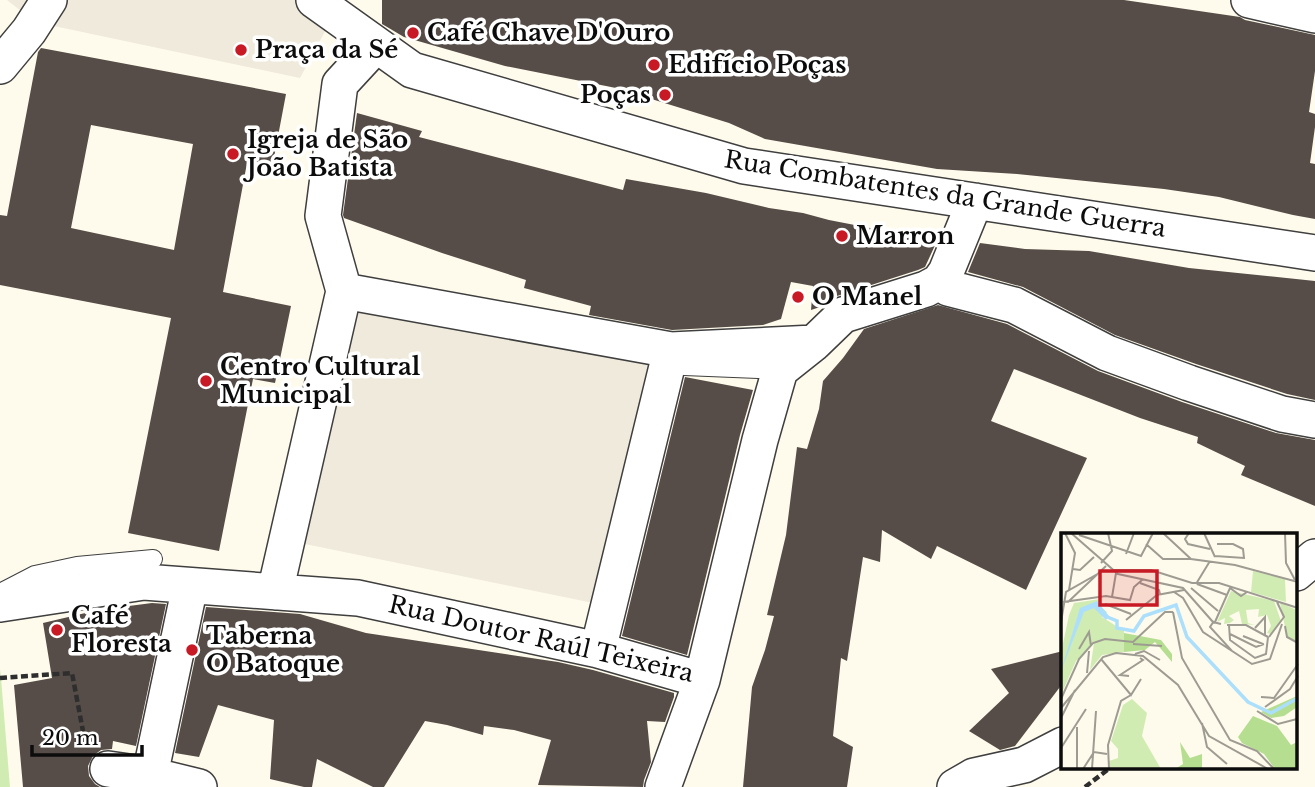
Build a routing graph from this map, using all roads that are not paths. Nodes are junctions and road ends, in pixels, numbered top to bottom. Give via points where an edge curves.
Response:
1 (49, 0) edge
2 (314, 0) edge
3 (1249, 0) edge
4 (1315, 15) edge
5 (376, 45) junction
6 (8, 48) edge
7 (975, 201) junction
8 (1315, 253) edge
9 (939, 282) junction
10 (344, 291) junction
11 (814, 343) junction
12 (677, 358) junction
13 (780, 370) junction
14 (1315, 420) edge
15 (1315, 557) edge
16 (153, 559) dead end
17 (1298, 571) edge
18 (190, 586) junction
19 (275, 592) junction
20 (0, 593) edge
21 (0, 604) edge
22 (598, 650) junction
23 (702, 680) junction
24 (1061, 746) edge
25 (107, 769) road end
26 (150, 775) junction
27 (200, 787) edge
28 (663, 787) edge
29 (956, 787) edge

1 - 6 street
2 - 5 street, Rua Combatentes da Grande Guerra
3 - 4 street
5 - 7 street, Rua Combatentes da Grande Guerra via 412,70 744,166
5 - 10 street via 340,85 323,216
7 - 8 street, Rua Combatentes da Grande Guerra
7 - 9 street
9 - 11 street via 843,316
9 - 14 street via 1014,305 1107,353 1282,414
10 - 12 street
10 - 19 street
11 - 12 street
11 - 13 street
12 - 13 lane
12 - 22 street
13 - 23 street, Rua Doutor Raúl Teixeira
15 - 17 street
16 - 20 lane via 35,575
18 - 19 street, Rua Doutor Raúl Teixeira
18 - 21 street, Rua Doutor Raúl Teixeira via 144,582
18 - 26 street
19 - 22 street, Rua Doutor Raúl Teixeira via 358,598
22 - 23 street, Rua Doutor Raúl Teixeira
23 - 28 street
24 - 29 street via 1024,765 974,776
25 - 26 street
26 - 27 street

